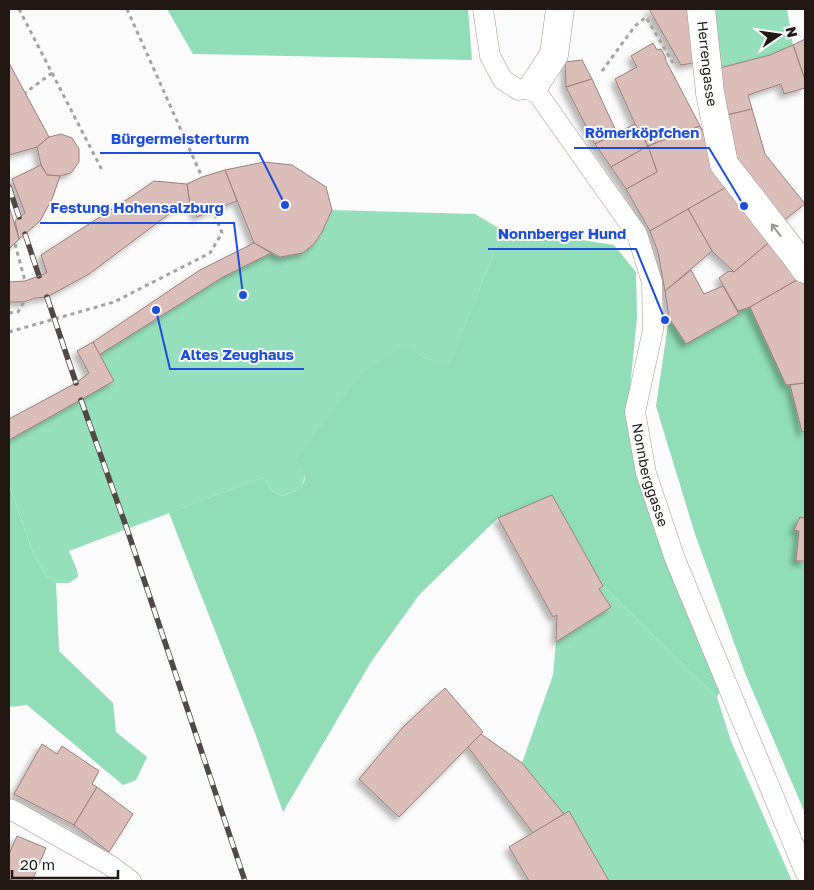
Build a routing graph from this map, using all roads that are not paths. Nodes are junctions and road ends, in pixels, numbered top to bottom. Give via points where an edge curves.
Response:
1 (483, 9) edge
2 (560, 9) edge
3 (700, 9) edge
4 (533, 87) junction
5 (805, 270) edge
6 (9, 809) edge
7 (805, 872) edge
8 (131, 881) edge

1 - 4 lane via 490,56 503,80 519,90
2 - 4 street via 554,55
5 -> 3 street, Herrengasse via 724,164 710,93
4 - 7 lane, Nonnberggasse via 637,234 652,282 653,330 635,412 646,473 675,559
6 - 8 lane via 111,866

